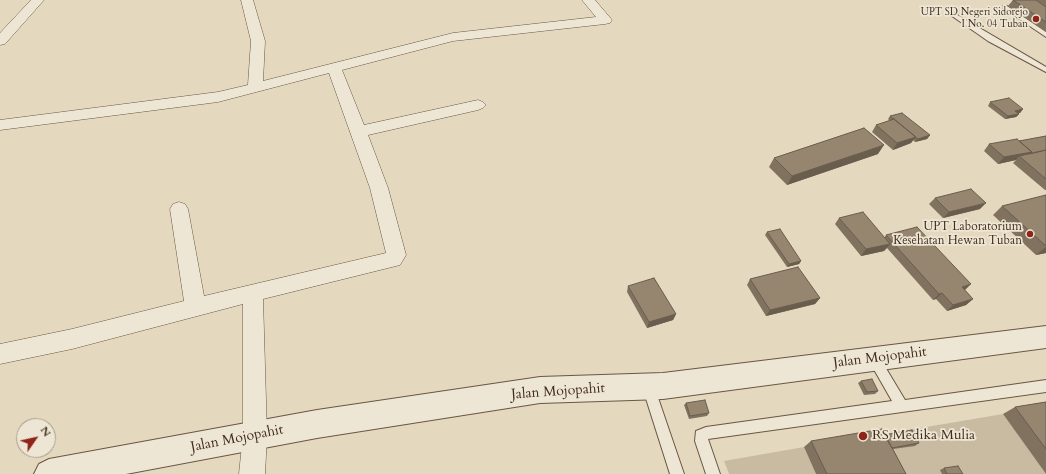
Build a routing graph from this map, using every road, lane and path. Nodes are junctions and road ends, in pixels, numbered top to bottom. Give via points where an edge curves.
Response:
1 (38, 0) edge
2 (247, 0) edge
3 (588, 0) edge
4 (1005, 7) dead end
5 (954, 15) dead end
6 (1046, 35) edge
7 (0, 42) edge
8 (334, 67) junction
9 (1046, 70) edge
10 (255, 88) junction
11 (478, 105) dead end
12 (0, 125) edge
13 (359, 132) junction
14 (179, 208) dead end
15 (253, 294) junction
16 (195, 308) junction
17 (1046, 337) edge
18 (0, 354) edge
19 (874, 359) junction
20 (648, 386) junction
21 (1046, 386) edge
22 (901, 405) junction
23 (255, 435) junction
24 (94, 470) edge
25 (49, 474) edge
26 (252, 474) edge
27 (677, 474) edge
28 (713, 474) edge

1 - 7 street
2 - 10 street via 258,41
3 - 8 street via 605,20 453,37
4 - 6 lane
5 - 9 lane
8 - 10 street
8 - 13 street
10 - 12 street via 203,99
11 - 13 street
13 - 15 street via 379,188 396,255 394,259
14 - 16 street
15 - 16 street
15 - 23 street
16 - 18 street
17 - 19 street, Jalan Mojopahit
19 - 20 street, Jalan Mojopahit
19 - 22 lane
20 - 23 street, Jalan Mojopahit via 540,390
20 - 27 lane
21 - 22 lane
22 - 28 lane via 706,433 702,435 701,441
23 - 24 street, Jalan Mojopahit
23 - 26 street
24 - 25 street, Jalan Mojopahit

